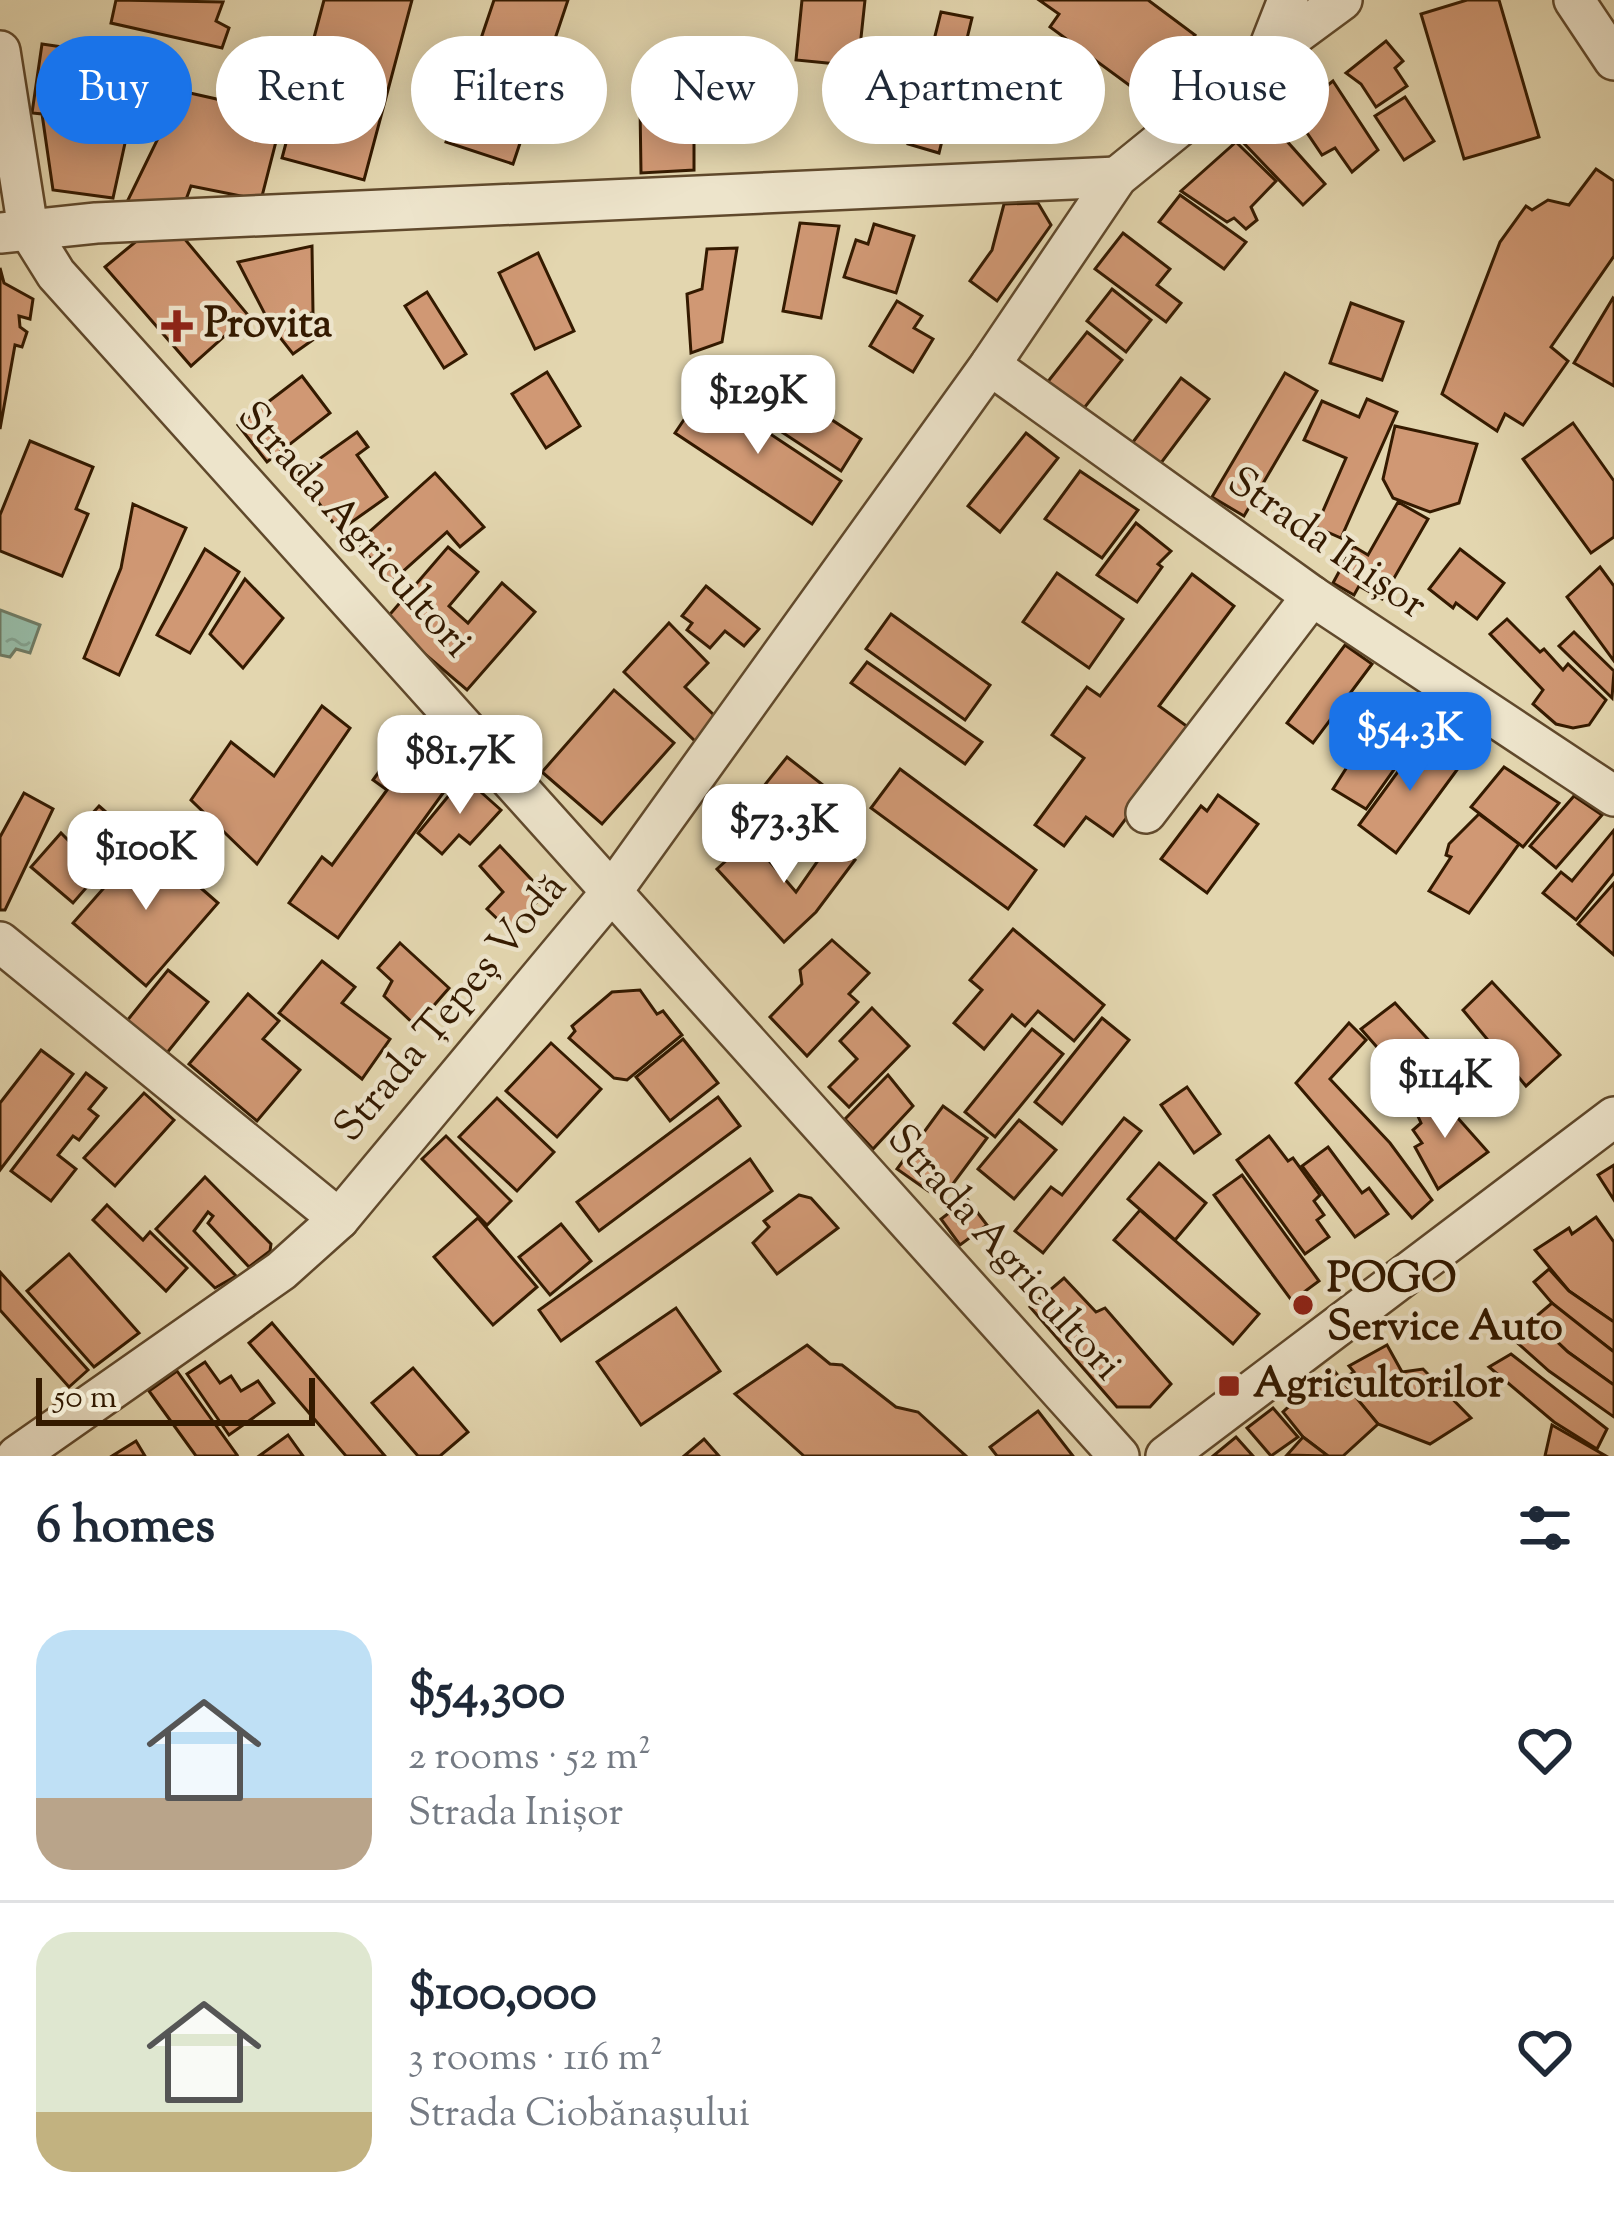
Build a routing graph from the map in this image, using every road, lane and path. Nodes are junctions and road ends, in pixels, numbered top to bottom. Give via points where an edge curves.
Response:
1 (1288, 0) edge
2 (1342, 0) edge
3 (1574, 0) edge
4 (1274, 36) edge
5 (1293, 36) edge
6 (0, 51) edge
7 (1614, 60) edge
8 (1158, 144) edge
9 (1117, 177) junction
10 (14, 231) edge
11 (990, 365) junction
12 (1312, 596) junction
13 (1607, 778) edge
14 (1146, 813) dead end
15 (613, 890) junction
16 (0, 942) edge
17 (1614, 1117) edge
18 (339, 1219) junction
19 (17, 1456) edge
20 (1119, 1456) edge
21 (1166, 1456) edge

1 - 4 street
2 - 5 street, Strada Țepeș Vodă
3 - 7 street
6 - 10 street, Strada Agricultori
8 - 9 street, Strada Țepeș Vodă
9 - 10 street
9 - 11 street, Strada Țepeș Vodă
10 - 15 street, Strada Agricultori
11 - 12 street, Strada Inișor
11 - 15 street, Strada Țepeș Vodă
12 - 13 street, Strada Inișor
12 - 14 street
15 - 18 street, Strada Țepeș Vodă
15 - 20 street, Strada Agricultori
16 - 18 street
17 - 21 street
18 - 19 street, Strada Țepeș Vodă via 281,1271

